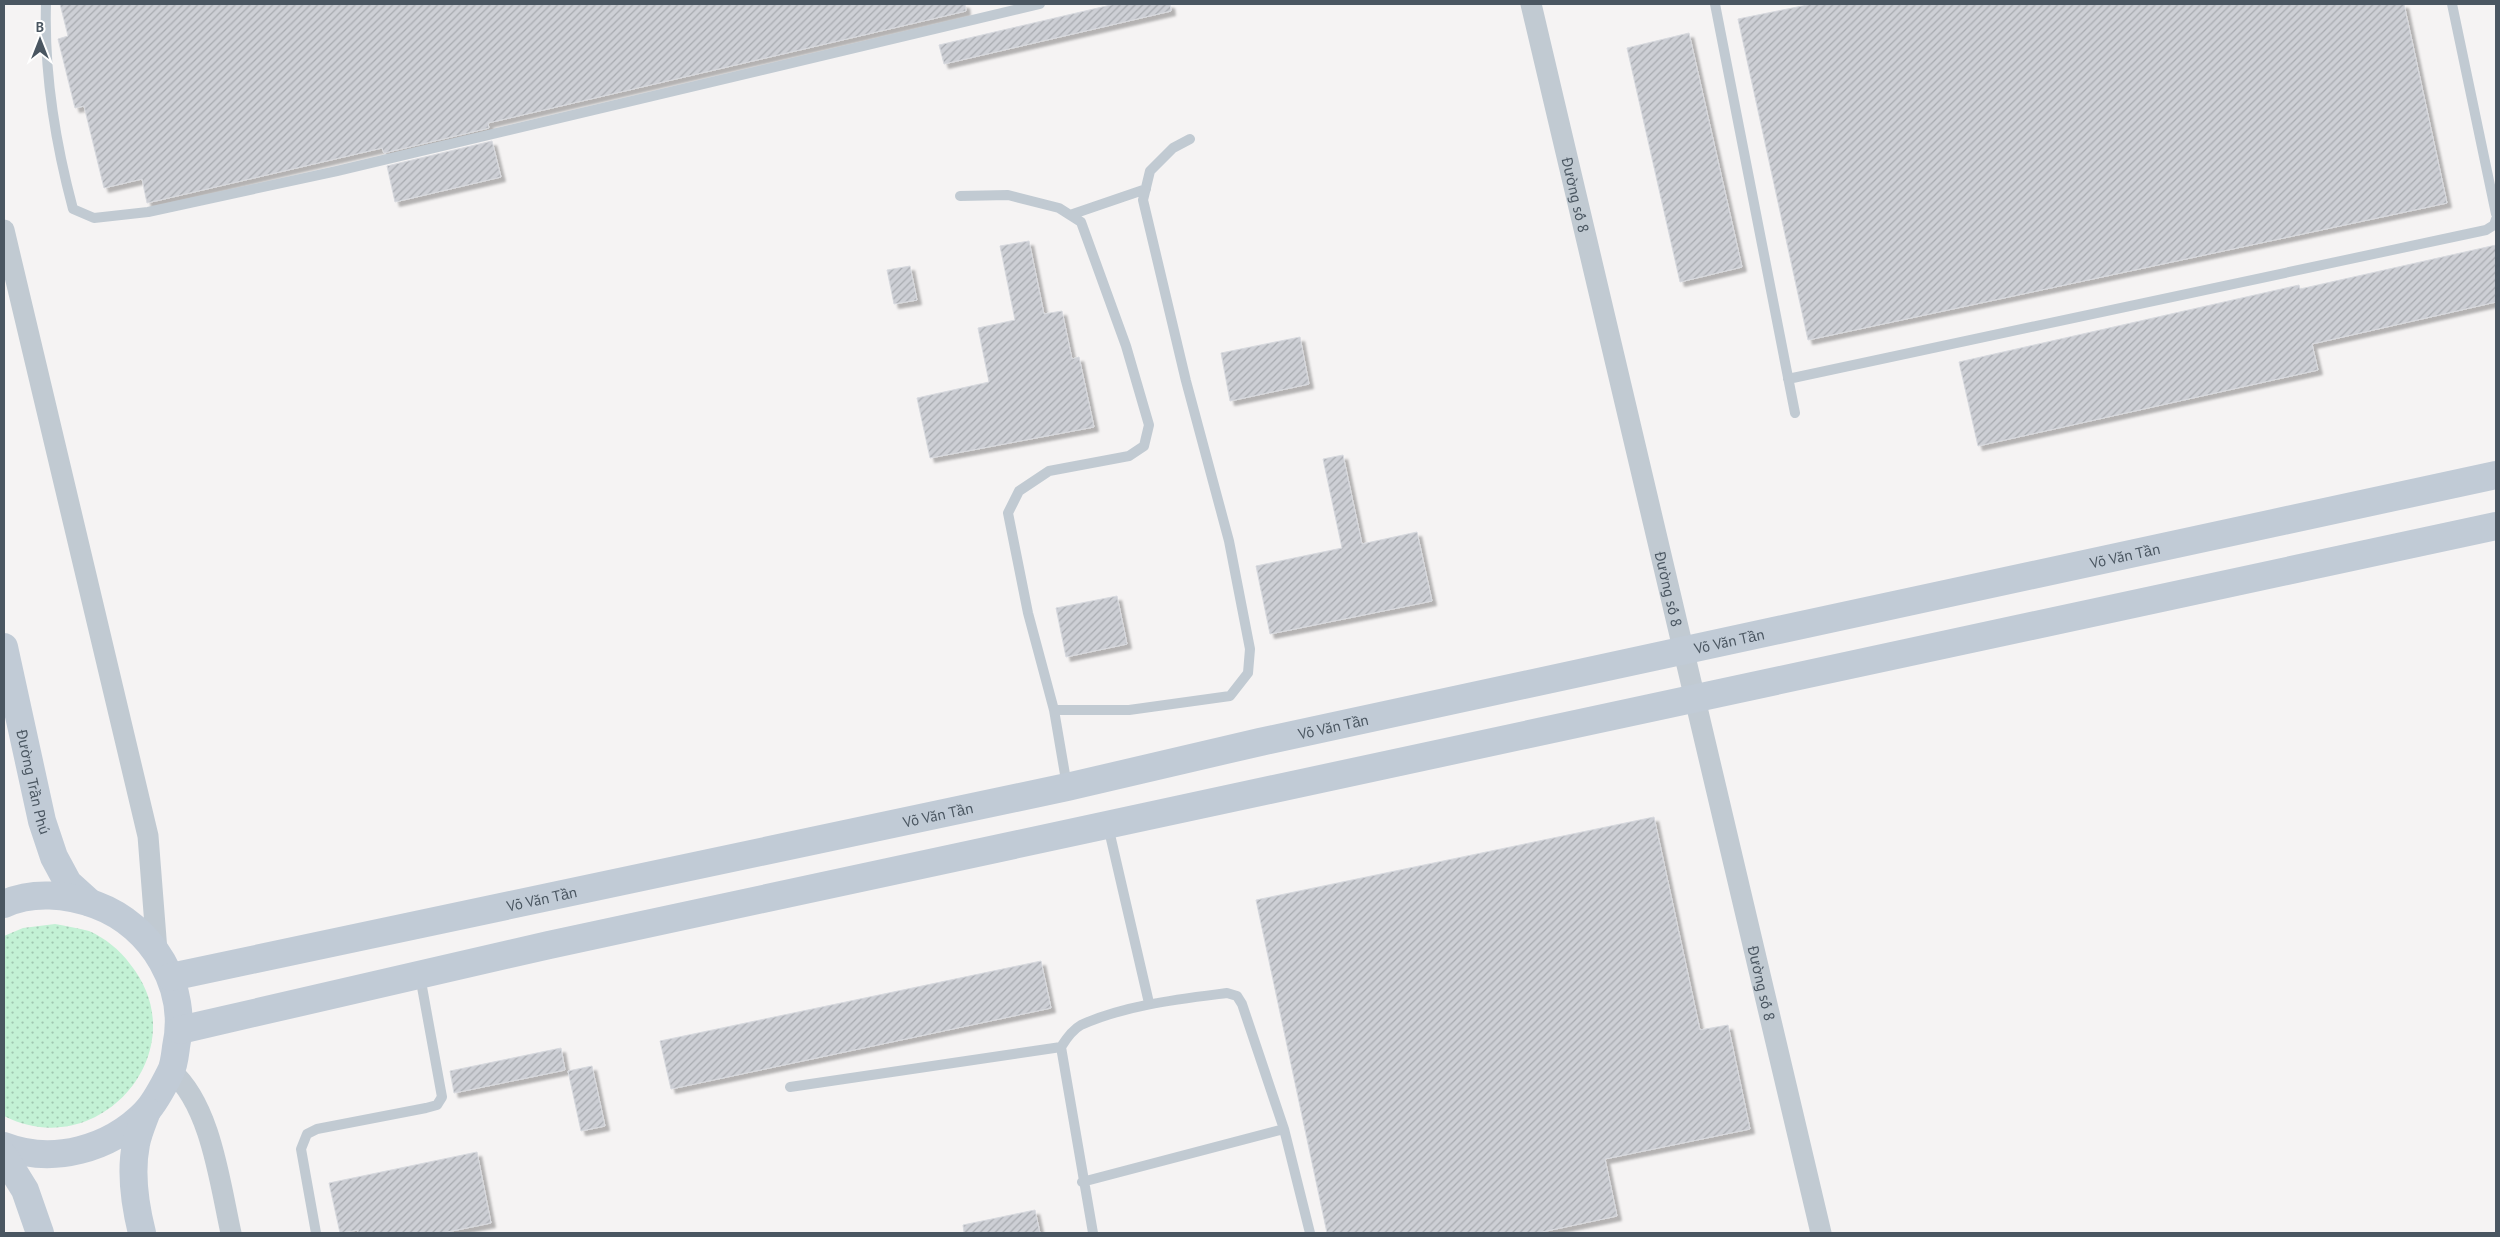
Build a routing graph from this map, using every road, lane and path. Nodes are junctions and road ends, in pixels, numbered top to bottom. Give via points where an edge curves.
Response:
1 (46, 4) edge
2 (1040, 4) edge
3 (1531, 4) edge
4 (1715, 4) edge
5 (2452, 4) edge
6 (1190, 139) dead end
7 (1146, 189) junction
8 (960, 196) dead end
9 (2496, 214) edge
10 (1070, 215) junction
11 (2495, 223) edge
12 (4, 230) edge
13 (1788, 379) junction
14 (1795, 413) dead end
15 (2496, 475) edge
16 (2496, 526) edge
17 (4, 647) edge
18 (1684, 650) junction
19 (1694, 698) junction
20 (1054, 710) junction
21 (1067, 787) junction
22 (1107, 825) junction
23 (89, 902) junction
24 (4, 904) edge
25 (157, 951) junction
26 (420, 975) junction
27 (171, 977) junction
28 (1149, 1003) junction
29 (180, 1030) junction
30 (1061, 1047) junction
31 (171, 1071) junction
32 (790, 1087) dead end
33 (147, 1111) junction
34 (1284, 1129) junction
35 (4, 1146) edge
36 (4, 1156) edge
37 (1082, 1182) junction
38 (40, 1233) edge
39 (142, 1233) edge
40 (232, 1233) edge
41 (316, 1233) edge
42 (1093, 1233) edge
43 (1310, 1233) edge
44 (1821, 1233) edge

1 - 2 lane via 45,59 61,165 74,209 94,218 148,212 338,171
3 - 18 street, Đường số 8
4 - 13 lane
5 - 9 lane
6 - 7 lane via 1173,148 1150,171
7 - 10 lane
7 - 20 lane via 1143,200 1186,381 1229,540 1250,648 1248,673 1230,696 1129,710
8 - 10 lane via 1008,195 1059,208
10 - 20 lane via 1081,222 1126,346 1149,425 1144,446 1129,456 1049,471 1019,491 1008,513 1028,613
11 - 13 lane via 2486,230
12 - 25 street via 148,836
13 - 14 lane
15 - 18 street, Võ Văn Tần
16 - 19 street
17 - 23 street, Đường Trần Phú via 42,821 68,883
18 - 19 street, Đường số 8
18 - 21 street, Võ Văn Tần
19 - 22 street
19 - 44 street, Đường số 8
20 - 21 lane
21 - 27 street, Võ Văn Tần
22 - 26 street
22 - 28 lane
23 - 24 street via 45,895
23 - 25 street via 109,910 135,928
25 - 27 street
26 - 29 street
26 - 41 lane via 442,1097 437,1105 317,1129 307,1134 301,1149
27 - 29 street
28 - 30 lane via 1080,1026 1067,1036
28 - 34 lane via 1227,993 1237,996
29 - 31 street
30 - 32 lane
30 - 37 lane
31 - 33 street
31 - 40 street via 184,1082 204,1117
33 - 35 street via 110,1140 80,1151 48,1154
33 - 39 street via 136,1144 134,1172 135,1205
34 - 37 lane
34 - 43 lane
36 - 38 street via 25,1190
37 - 42 lane

